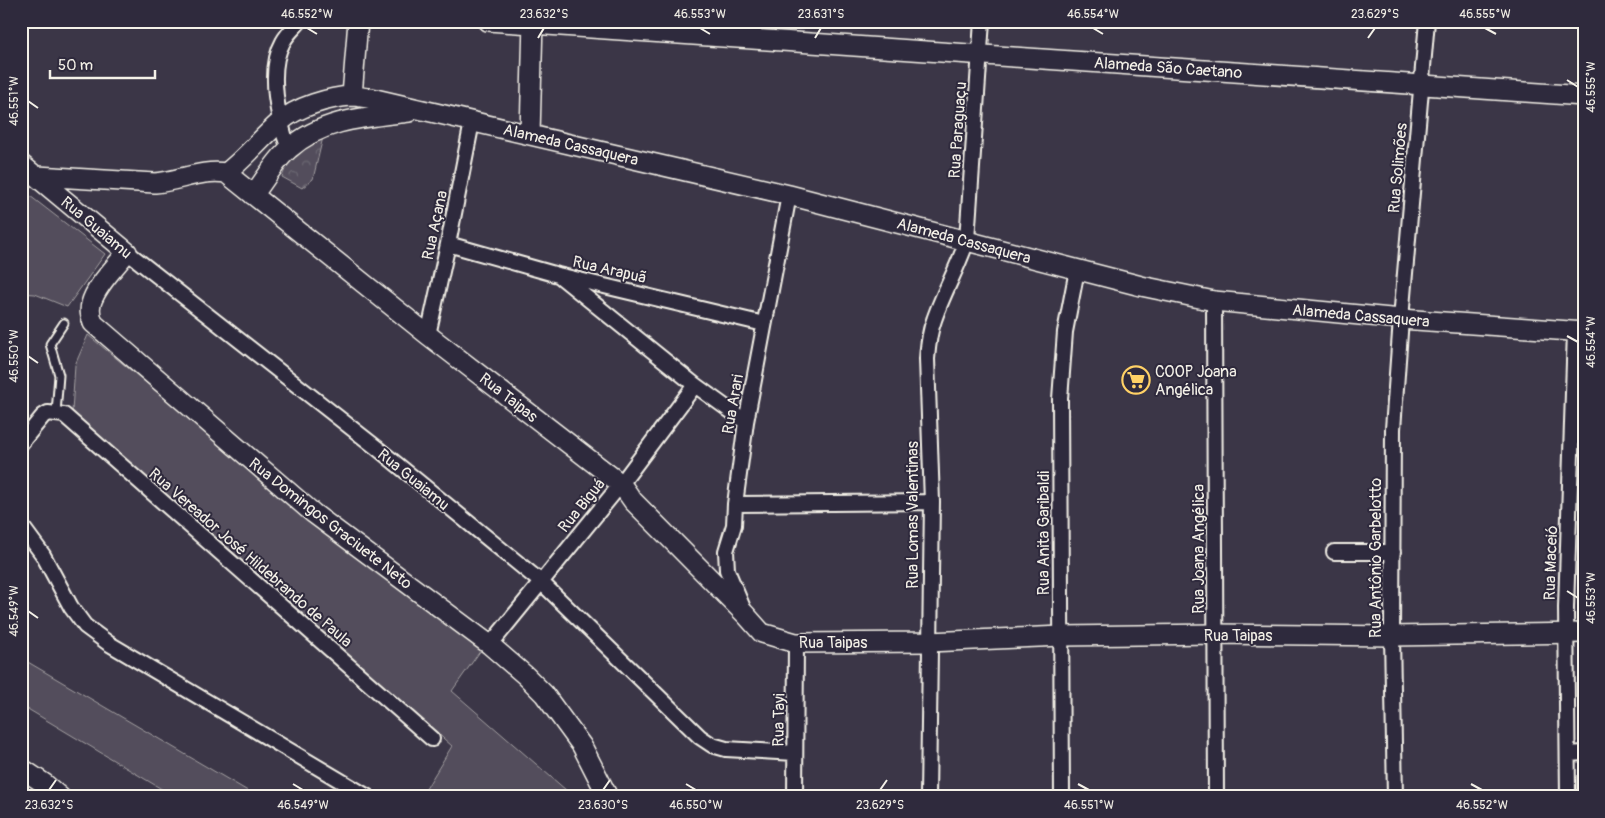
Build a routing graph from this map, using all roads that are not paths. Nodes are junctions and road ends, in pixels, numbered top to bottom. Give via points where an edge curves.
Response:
1 (300, 21) edge
2 (358, 21) edge
3 (488, 21) edge
4 (668, 21) edge
5 (982, 21) edge
6 (1427, 21) edge
7 (533, 23) edge
8 (752, 40) junction
9 (979, 55) junction
10 (1422, 84) junction
11 (352, 96) junction
12 (1584, 96) edge
13 (423, 110) junction
14 (281, 120) junction
15 (472, 122) junction
16 (530, 134) junction
17 (289, 149) junction
18 (21, 164) edge
19 (226, 173) junction
20 (37, 176) junction
21 (254, 195) junction
22 (788, 195) junction
23 (967, 240) junction
24 (448, 244) junction
25 (127, 252) junction
26 (1077, 270) junction
27 (558, 274) junction
28 (1214, 301) junction
29 (1401, 319) junction
30 (64, 323) dead end
31 (764, 324) junction
32 (1580, 332) edge
33 (428, 335) junction
34 (695, 385) junction
35 (50, 414) junction
36 (746, 422) junction
37 (21, 443) edge
38 (621, 484) junction
39 (932, 502) junction
40 (735, 504) junction
41 (21, 525) edge
42 (1334, 552) dead end
43 (1393, 552) junction
44 (541, 582) junction
45 (746, 615) junction
46 (1215, 634) junction
47 (1575, 634) edge
48 (1062, 636) junction
49 (1392, 636) junction
50 (929, 642) junction
51 (796, 643) junction
52 (490, 645) junction
53 (432, 739) dead end
54 (795, 752) junction
55 (1568, 754) junction
56 (1584, 754) edge
57 (21, 768) edge
58 (44, 790) edge
59 (60, 797) edge
60 (368, 797) edge
61 (608, 797) edge
62 (795, 797) edge
63 (928, 797) edge
64 (1062, 797) edge
65 (1216, 797) edge
66 (1395, 797) edge
67 (1568, 797) edge

1 - 14 street via 282,43 276,59 277,106
2 - 11 street
3 - 7 street, Alameda São Caetano
4 - 8 street, Alameda São Caetano
5 - 9 street, Rua Paraguaçu
6 - 10 street, Rua Solimões
7 - 8 street, Alameda São Caetano
7 - 16 street
8 - 9 street, Alameda São Caetano
9 - 10 street, Alameda São Caetano
9 - 23 street, Rua Paraguaçu
10 - 12 street, Alameda São Caetano
10 - 29 street, Rua Solimões
11 - 13 street, Alameda Cassaquera
11 - 14 street, Alameda Cassaquera via 314,104
13 - 15 street, Alameda Cassaquera
13 - 17 street via 329,125 308,134
14 - 17 street
14 - 19 street, Alameda Cassaquera
15 - 16 street, Alameda Cassaquera
15 - 24 street, Rua Açana
16 - 22 street, Alameda Cassaquera
17 - 21 street
18 - 20 street, Rua Guaiamu
19 - 20 street via 206,172 155,183
19 - 21 street, Rua Taipas
20 - 25 street, Rua Guaiamu
21 - 33 street, Rua Taipas
22 - 23 street, Alameda Cassaquera
22 - 31 street, Rua Arari
23 - 26 street, Alameda Cassaquera
23 - 39 street, Rua Lomas Valentinas via 929,338
24 - 27 street, Rua Arapuã
24 - 33 street, Rua Açana
25 - 44 street, Rua Guaiamu via 377,448
25 - 52 street, Rua Domingos Graciuete Neto via 95,293 90,313 93,323 313,513
26 - 28 street, Alameda Cassaquera
26 - 48 street, Rua Anita Garibaldi via 1061,366
27 - 31 street, Rua Arapuã
27 - 34 street
28 - 29 street, Alameda Cassaquera
28 - 46 street, Rua Joana Angélica
29 - 32 street, Alameda Cassaquera
29 - 43 street, Rua Antônio Garbelotto via 1393,429
30 - 35 lane via 50,344 59,375
31 - 36 street, Rua Arari
32 - 47 street, Rua Maceió
33 - 38 street, Rua Taipas
34 - 36 street
34 - 38 street, Rua Biguá
35 - 37 street
35 - 53 street, Rua Vereador José Hildebrando de Paula via 64,415
36 - 40 street, Rua Arari
38 - 44 street, Rua Biguá
38 - 45 street, Rua Taipas via 633,501
39 - 40 street
39 - 50 street, Rua Lomas Valentinas
40 - 45 street, Rua Arari via 734,525 726,551 727,570
41 - 60 street via 44,556 85,626 108,644
42 - 43 street
43 - 49 street, Rua Antônio Garbelotto
44 - 52 street, Rua Biguá
44 - 54 street, Rua Guaiamu via 700,737 726,749
45 - 51 street, Rua Taipas via 762,634
46 - 48 street, Rua Taipas
46 - 49 street, Rua Taipas
46 - 65 street, Rua Joana Angélica
47 - 49 street, Rua Taipas
47 - 55 street, Rua Maceió
48 - 50 street, Rua Taipas
48 - 64 street, Rua Anita Garibaldi
49 - 66 street, Rua Antônio Garbelotto
50 - 51 street, Rua Taipas
50 - 63 street, Rua Lomas Valentinas
51 - 54 street, Rua Tayi
52 - 61 street, Rua Domingos Graciuete Neto via 544,694 582,746
54 - 62 street, Rua Tayi
55 - 56 street
55 - 67 street, Rua Maceió
57 - 58 street
58 - 59 street

